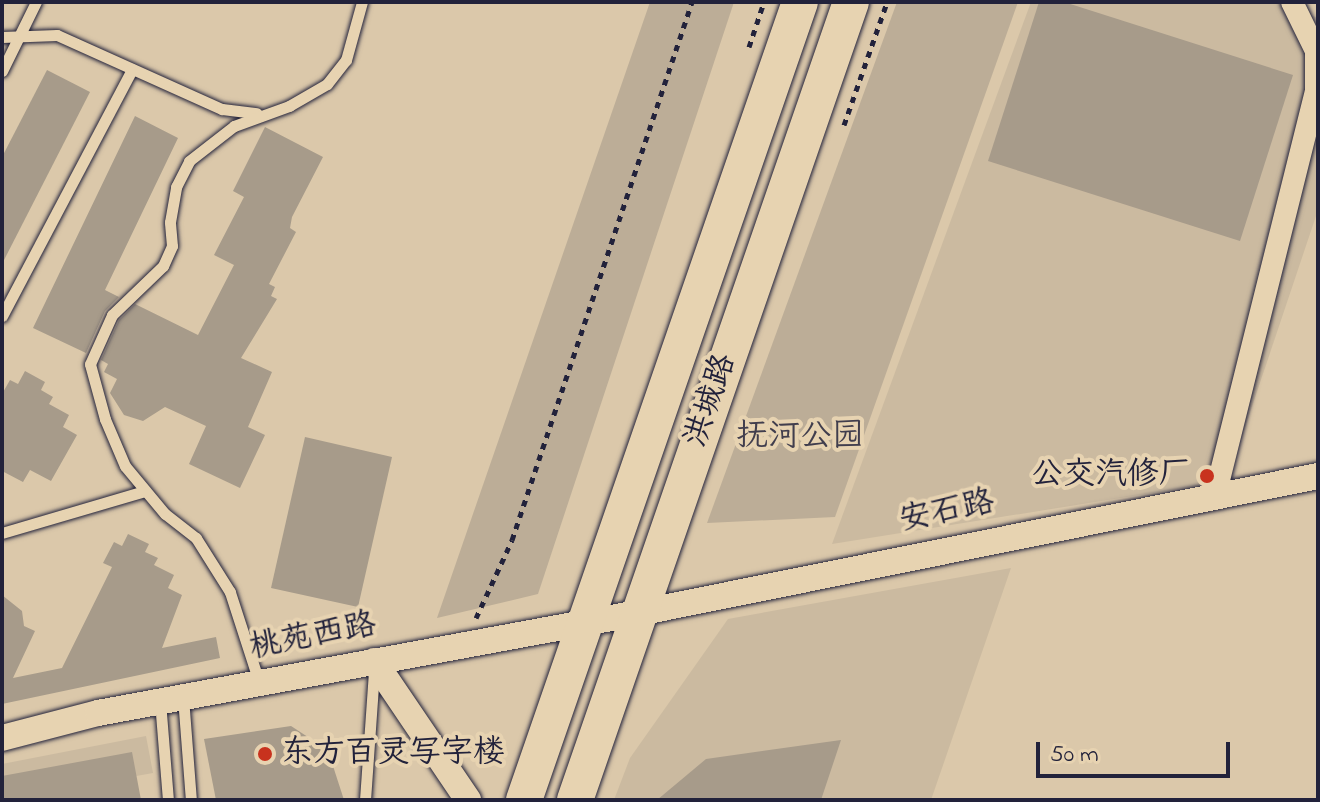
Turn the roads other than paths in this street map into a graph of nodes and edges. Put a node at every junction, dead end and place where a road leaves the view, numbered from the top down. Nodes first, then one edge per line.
1 (36, 2) edge
2 (362, 2) edge
3 (800, 2) edge
4 (851, 2) edge
5 (1293, 2) edge
6 (20, 36) junction
7 (2, 37) edge
8 (132, 69) junction
9 (2, 71) edge
10 (289, 106) junction
11 (2, 316) edge
12 (1318, 476) edge
13 (145, 491) junction
14 (1215, 496) junction
15 (2, 533) edge
16 (638, 613) junction
17 (584, 621) junction
18 (374, 661) junction
19 (259, 683) junction
20 (172, 699) junction
21 (2, 738) edge
22 (168, 800) edge
23 (191, 800) edge
24 (365, 800) edge
25 (468, 800) edge
26 (524, 800) edge
27 (575, 800) edge

1 - 6 lane
2 - 10 lane
3 - 17 highway, 洪城路
4 - 16 highway, 洪城路
5 - 14 street
6 - 7 lane
6 - 8 lane
6 - 9 lane
8 - 10 lane
8 - 11 lane
10 - 13 lane
12 - 14 street, 安石路
13 - 15 lane
13 - 19 lane
14 - 16 street, 安石路
16 - 17 street, 桃苑西路
16 - 27 highway, 洪城路
17 - 18 street, 桃苑西路
17 - 26 highway, 洪城路
18 - 19 street, 桃苑西路
18 - 24 lane
18 - 25 street
19 - 20 street, 桃苑西路
20 - 21 street, 桃苑西路
20 - 22 lane
20 - 23 lane

